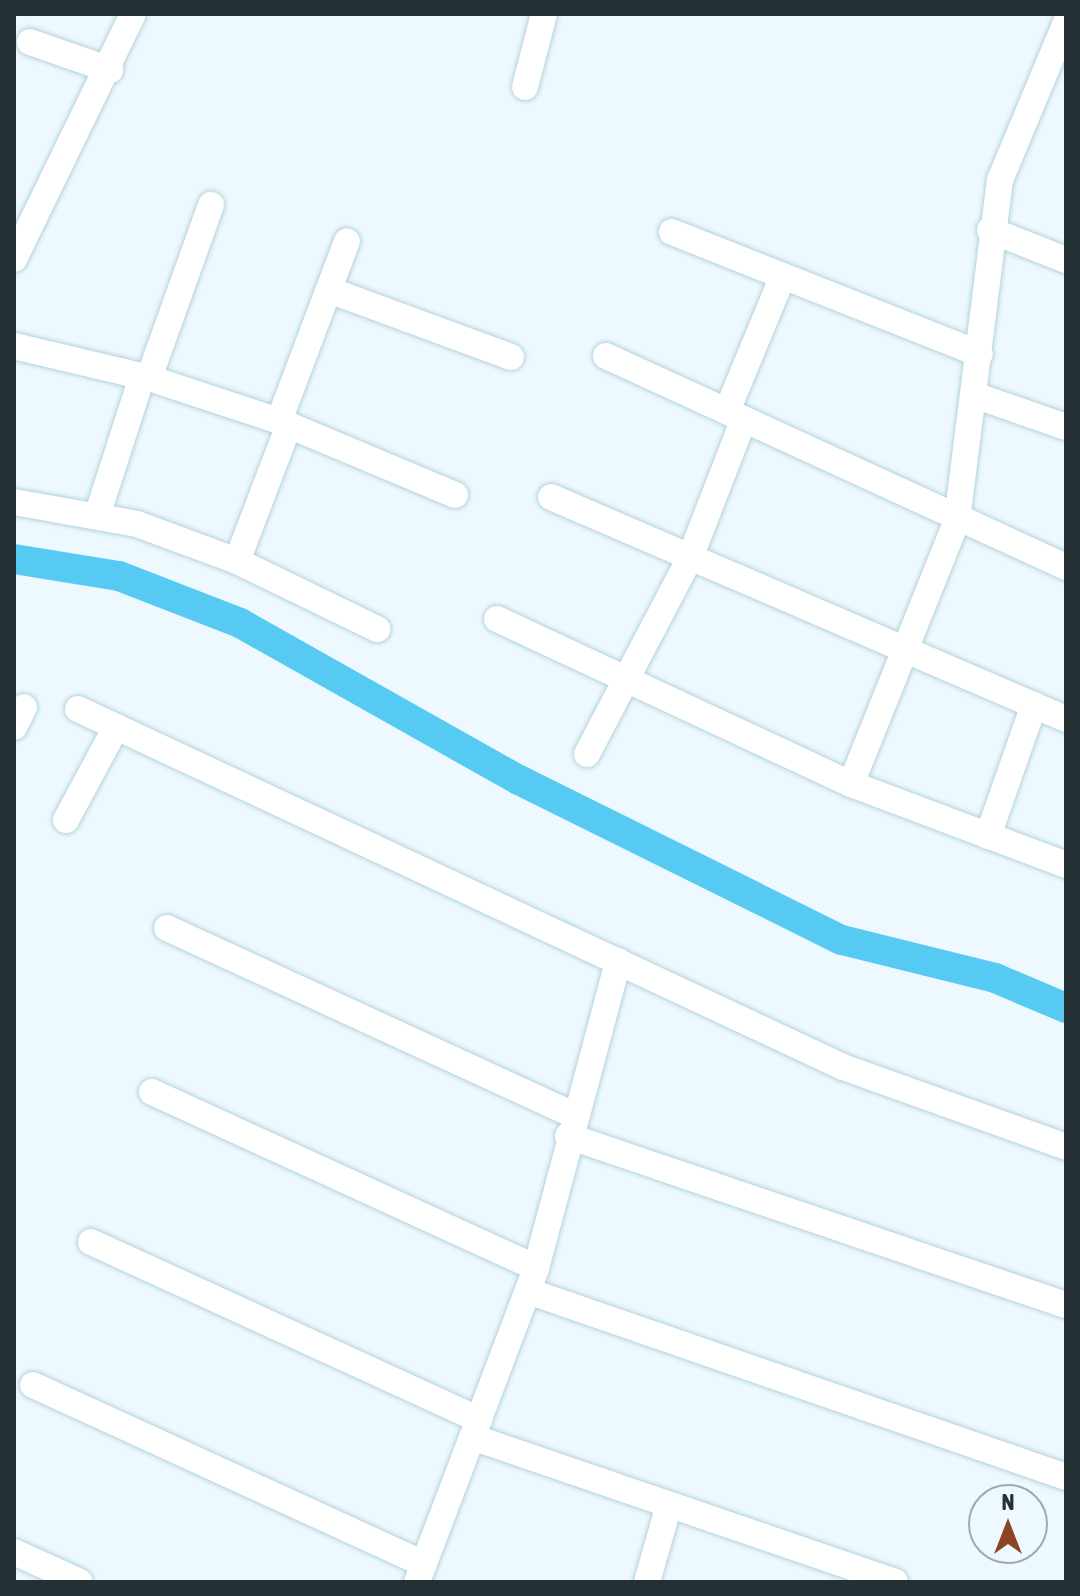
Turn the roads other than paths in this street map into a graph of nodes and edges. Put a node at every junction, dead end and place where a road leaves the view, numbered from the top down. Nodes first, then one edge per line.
1 (133, 14) edge
2 (544, 14) edge
3 (1045, 14) edge
4 (1066, 22) edge
5 (30, 42) dead end
6 (110, 70) junction
7 (525, 87) dead end
8 (211, 205) dead end
9 (990, 230) junction
10 (672, 232) dead end
11 (347, 241) dead end
12 (14, 259) edge
13 (1066, 260) edge
14 (783, 276) junction
15 (329, 290) junction
16 (14, 346) edge
17 (980, 354) junction
18 (606, 356) dead end
19 (511, 357) dead end
20 (145, 378) junction
21 (974, 395) junction
22 (735, 415) junction
23 (284, 423) junction
24 (1066, 427) edge
25 (455, 495) dead end
26 (551, 497) dead end
27 (14, 502) edge
28 (98, 513) junction
29 (957, 520) junction
30 (690, 558) junction
31 (237, 561) junction
32 (1066, 567) edge
33 (497, 619) dead end
34 (377, 629) dead end
35 (904, 652) junction
36 (628, 680) junction
37 (1034, 705) junction
38 (78, 709) dead end
39 (1066, 719) edge
40 (116, 727) junction
41 (587, 754) dead end
42 (851, 784) junction
43 (66, 820) dead end
44 (988, 836) junction
45 (1066, 865) edge
46 (167, 928) dead end
47 (618, 961) junction
48 (152, 1092) dead end
49 (571, 1126) junction
50 (1066, 1147) edge
51 (91, 1242) dead end
52 (532, 1279) junction
53 (1066, 1305) edge
54 (33, 1385) dead end
55 (476, 1428) junction
56 (1066, 1477) edge
57 (669, 1505) junction
58 (14, 1552) edge
59 (420, 1573) edge
60 (80, 1582) edge
61 (647, 1582) edge
62 (895, 1582) edge

1 - 6 street
2 - 7 street
3 - 4 street
4 - 9 street
5 - 6 street
6 - 12 street
8 - 20 street
9 - 13 street
9 - 17 street
10 - 14 street
11 - 15 street
14 - 17 street
14 - 22 street
15 - 19 street
15 - 23 street
16 - 20 street
17 - 21 street
18 - 22 street
20 - 23 street
20 - 28 street
21 - 24 street
21 - 29 street
22 - 29 street
22 - 30 street
23 - 25 street
23 - 31 street
26 - 30 street
27 - 28 street
28 - 31 street
29 - 32 street
29 - 35 street
30 - 35 street
30 - 36 street
31 - 34 street
33 - 36 street
35 - 37 street
35 - 42 street
36 - 41 street
36 - 42 street
37 - 39 street
37 - 44 street
38 - 40 street
40 - 43 street
40 - 47 street
42 - 44 street
44 - 45 street
46 - 49 street
47 - 49 street
47 - 50 street
48 - 52 street
49 - 52 street
49 - 53 street
51 - 55 street
52 - 55 street
52 - 56 street
54 - 59 street
55 - 57 street
55 - 59 street
57 - 61 street
57 - 62 street
58 - 60 street

